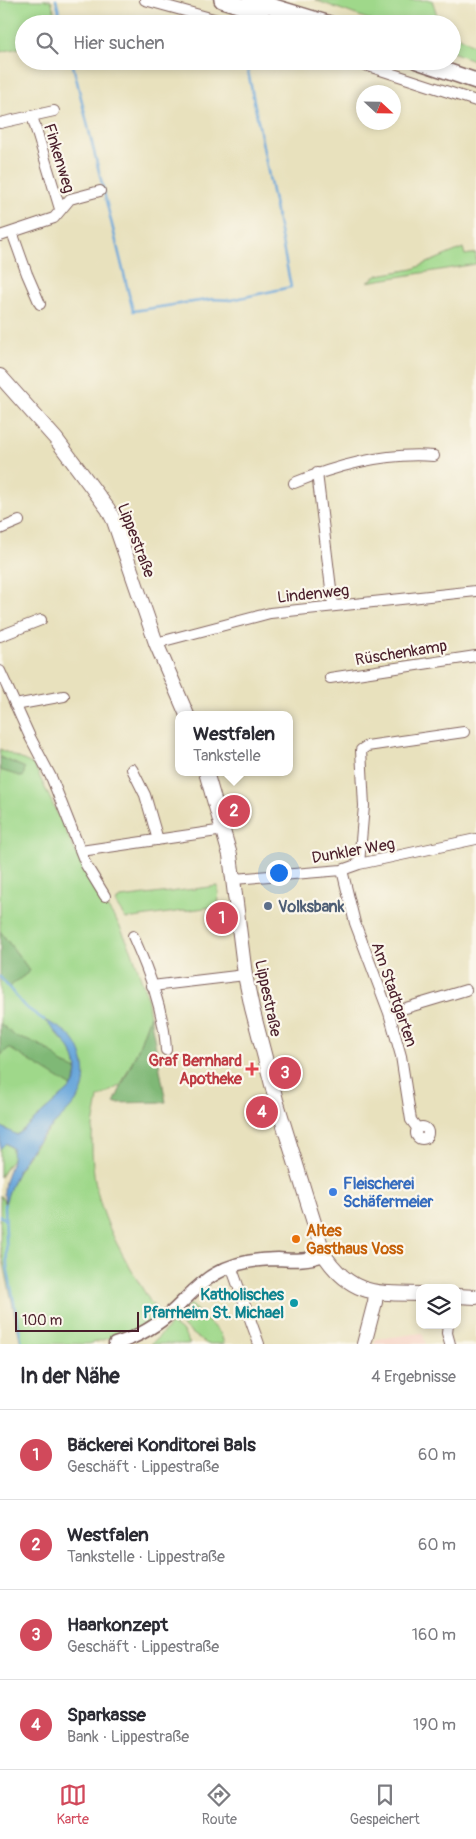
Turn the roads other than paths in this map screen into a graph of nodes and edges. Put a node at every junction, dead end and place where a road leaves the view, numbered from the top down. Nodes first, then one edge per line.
1 (145, 0) edge
2 (222, 0) edge
3 (252, 0) edge
4 (199, 15) edge
5 (271, 15) edge
6 (301, 15) edge
7 (461, 67) edge
8 (381, 70) edge
9 (444, 70) edge
10 (476, 72) edge
11 (476, 81) edge
12 (476, 101) edge
13 (54, 111) dead end
14 (32, 116) junction
15 (0, 123) edge
16 (100, 190) dead end
17 (60, 209) junction
18 (12, 232) junction
19 (0, 236) edge
20 (40, 304) dead end
21 (0, 377) edge
22 (434, 456) dead end
23 (318, 473) junction
24 (294, 483) dead end
25 (19, 521) dead end
26 (0, 530) edge
27 (476, 591) edge
28 (333, 605) junction
29 (41, 620) dead end
30 (0, 636) edge
31 (156, 642) junction
32 (476, 656) edge
33 (0, 671) edge
34 (330, 678) dead end
35 (64, 696) dead end
36 (15, 705) junction
37 (184, 711) edge
38 (464, 732) dead end
39 (132, 769) dead end
40 (207, 776) edge
41 (224, 830) junction
42 (476, 839) edge
43 (158, 840) junction
44 (81, 851) junction
45 (359, 864) junction
46 (342, 870) junction
47 (234, 880) junction
48 (105, 896) dead end
49 (132, 936) dead end
50 (244, 975) junction
51 (152, 986) junction
52 (466, 990) dead end
53 (389, 1013) junction
54 (166, 1050) dead end
55 (417, 1128) dead end
56 (324, 1255) junction
57 (231, 1266) junction
58 (376, 1293) junction
59 (416, 1294) edge
60 (461, 1296) edge
61 (476, 1297) edge
62 (448, 1329) edge
63 (115, 1344) edge
64 (259, 1344) edge
65 (364, 1344) edge
66 (450, 1344) edge

1 - 4 street
2 - 5 main road
3 - 6 main road
7 - 10 main road
8 - 12 street
9 - 11 main road
13 - 14 street
14 - 15 street
14 - 17 street, Finkenweg
16 - 17 street, Finkenweg
17 - 18 street, Finkenweg
18 - 19 street, Finkenweg
18 - 20 street
21 - 31 main road, Lippestraße
22 - 23 street
23 - 24 street
23 - 28 street
25 - 26 street
27 - 28 street, Lindenweg
28 - 31 street, Lindenweg
29 - 30 street
31 - 37 main road, Lippestraße
32 - 34 street, Rüschenkamp
33 - 36 street
35 - 36 street
36 - 44 street
38 - 45 street
39 - 43 street
40 - 41 main road, Lippestraße
41 - 43 street
41 - 47 main road, Lippestraße
42 - 45 street, Dunkler Weg
43 - 44 street
44 - 48 street
45 - 46 street, Dunkler Weg
46 - 47 street, Dunkler Weg
46 - 53 street, Am Stadtgarten
47 - 50 main road, Lippestraße
49 - 51 street
50 - 51 street
50 - 56 main road, Lippestraße
51 - 54 street
52 - 53 street
53 - 55 street, Am Stadtgarten
56 - 57 street
56 - 58 main road
57 - 63 street
57 - 64 street
58 - 59 main road
58 - 65 main road
60 - 61 main road
62 - 66 street

